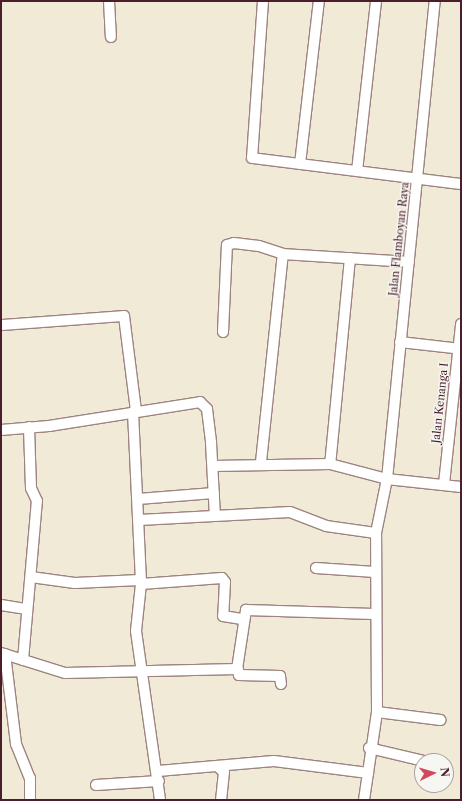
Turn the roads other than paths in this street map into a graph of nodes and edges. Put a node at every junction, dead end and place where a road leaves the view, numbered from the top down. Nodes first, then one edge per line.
1 (109, 1) edge
2 (263, 1) edge
3 (319, 1) edge
4 (376, 1) edge
5 (435, 1) edge
6 (111, 37) dead end
7 (300, 164) junction
8 (357, 170) junction
9 (417, 178) junction
10 (461, 184) edge
11 (283, 254) junction
12 (350, 258) junction
13 (409, 262) junction
14 (461, 324) edge
15 (1, 325) edge
16 (223, 332) dead end
17 (400, 342) junction
18 (460, 349) edge
19 (135, 412) junction
20 (29, 427) junction
21 (1, 430) edge
22 (261, 462) junction
23 (330, 464) junction
24 (214, 466) junction
25 (387, 480) junction
26 (444, 484) junction
27 (461, 487) edge
28 (214, 493) junction
29 (138, 499) junction
30 (215, 516) junction
31 (139, 520) junction
32 (376, 533) junction
33 (316, 568) dead end
34 (375, 572) junction
35 (31, 577) junction
36 (141, 582) junction
37 (1, 605) edge
38 (27, 609) junction
39 (374, 614) junction
40 (242, 619) junction
41 (3, 654) edge
42 (23, 660) junction
43 (238, 669) junction
44 (142, 671) junction
45 (282, 684) dead end
46 (4, 686) edge
47 (377, 712) junction
48 (440, 720) dead end
49 (369, 748) junction
50 (414, 759) edge
51 (217, 766) junction
52 (368, 773) junction
53 (158, 776) junction
54 (96, 785) dead end
55 (30, 800) edge
56 (160, 800) edge
57 (222, 800) edge
58 (364, 800) edge

1 - 6 street
2 - 7 street
3 - 7 street
4 - 8 street
5 - 9 street, Jalan Flamboyan Raya
7 - 8 street
8 - 9 street
9 - 10 street
9 - 13 street, Jalan Flamboyan Raya
11 - 12 street
11 - 16 street
11 - 22 street
12 - 13 street
12 - 23 street
13 - 17 street, Jalan Flamboyan Raya
14 - 18 street, Jalan Kenanga I
15 - 19 street
17 - 18 street
17 - 25 street, Jalan Flamboyan Raya
18 - 26 street, Jalan Kenanga I
19 - 20 street
19 - 24 street
19 - 29 street
20 - 21 street
20 - 35 street
22 - 23 street
22 - 24 street
23 - 25 street
24 - 28 street
25 - 26 street
25 - 32 street, Jalan Flamboyan Raya
26 - 27 street
28 - 29 street
28 - 30 street
29 - 31 street
30 - 31 street
30 - 32 street
31 - 36 street
32 - 34 street, Jalan Flamboyan Raya
33 - 34 street
34 - 39 street, Jalan Flamboyan Raya
35 - 36 street
35 - 38 street
36 - 40 street
36 - 44 street
37 - 38 street
38 - 42 street
39 - 40 street
39 - 47 street, Jalan Flamboyan Raya
40 - 43 street
41 - 42 street
41 - 46 street
42 - 44 street
43 - 44 street
43 - 45 street
44 - 53 street
46 - 55 street
47 - 48 street
47 - 49 street, Jalan Flamboyan Raya
49 - 50 street
49 - 52 street, Jalan Flamboyan Raya
51 - 52 street
51 - 53 street
51 - 57 street
52 - 58 street, Jalan Flamboyan Raya
53 - 54 street
53 - 56 street

